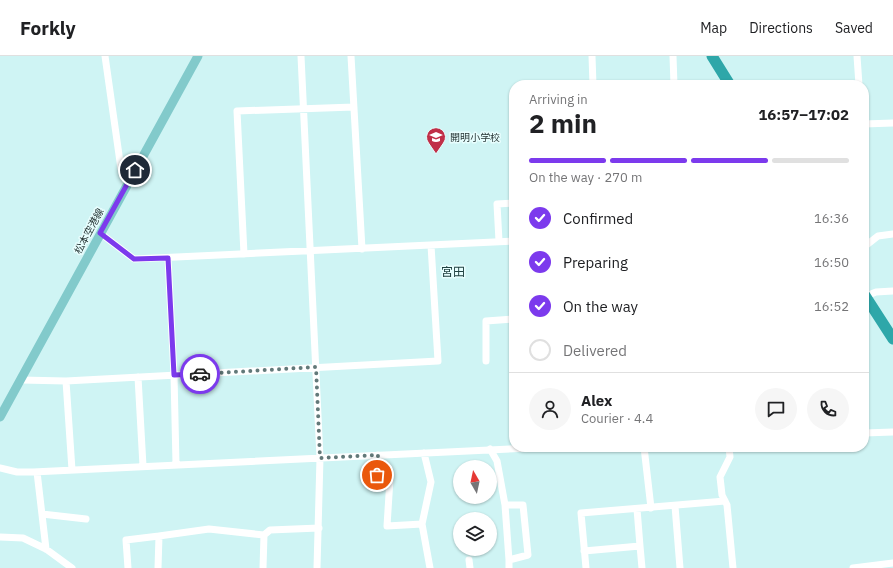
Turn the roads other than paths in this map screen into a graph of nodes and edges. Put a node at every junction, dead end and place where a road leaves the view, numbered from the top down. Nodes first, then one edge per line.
1 (105, 56) edge
2 (198, 56) edge
3 (301, 56) edge
4 (352, 56) edge
5 (592, 56) edge
6 (673, 56) edge
7 (712, 56) edge
8 (857, 56) edge
9 (593, 80) edge
10 (674, 80) edge
11 (727, 80) edge
12 (858, 80) edge
13 (354, 107) junction
14 (303, 108) junction
15 (893, 123) edge
16 (869, 124) edge
17 (128, 182) junction
18 (509, 203) edge
19 (100, 233) junction
20 (893, 234) edge
21 (499, 241) junction
22 (509, 241) edge
23 (869, 243) edge
24 (431, 245) junction
25 (362, 249) junction
26 (312, 252) junction
27 (244, 254) junction
28 (168, 258) junction
29 (893, 291) edge
30 (869, 294) edge
31 (869, 301) edge
32 (509, 319) edge
33 (893, 339) edge
34 (486, 361) dead end
35 (316, 367) junction
36 (174, 375) junction
37 (138, 377) junction
38 (21, 380) junction
39 (66, 381) junction
40 (0, 417) edge
41 (893, 432) edge
42 (869, 433) edge
43 (509, 448) edge
44 (490, 449) junction
45 (645, 452) edge
46 (730, 452) edge
47 (424, 453) junction
48 (378, 455) junction
49 (320, 458) junction
50 (176, 464) junction
51 (143, 466) junction
52 (0, 468) edge
53 (72, 470) junction
54 (37, 472) junction
55 (725, 501) junction
56 (505, 506) junction
57 (674, 506) junction
58 (651, 508) junction
59 (637, 509) junction
60 (42, 514) junction
61 (86, 519) dead end
62 (422, 524) junction
63 (319, 528) junction
64 (264, 535) junction
65 (159, 536) junction
66 (0, 537) edge
67 (640, 546) junction
68 (46, 549) junction
69 (584, 551) junction
70 (469, 560) dead end
71 (509, 560) junction
72 (893, 563) edge
73 (72, 568) edge
74 (128, 568) edge
75 (158, 568) edge
76 (264, 568) edge
77 (317, 568) edge
78 (430, 568) edge
79 (470, 568) edge
80 (509, 568) edge
81 (586, 568) edge
82 (642, 568) edge
83 (680, 568) edge
84 (733, 568) edge
85 (853, 568) edge

1 - 17 street
2 - 17 main road, 松本空港線
3 - 14 street
4 - 13 street
5 - 9 street
6 - 10 street
7 - 11 highway
8 - 12 street
13 - 14 street
13 - 25 street
14 - 26 street
14 - 27 street
15 - 16 street
17 - 19 main road, 松本空港線
18 - 21 street
19 - 28 street
19 - 38 main road, 松本空港線
20 - 23 street
21 - 22 street
21 - 24 street
24 - 25 street
24 - 35 street
25 - 26 street
26 - 27 street
26 - 35 street
27 - 28 street
28 - 36 street
29 - 30 street
31 - 33 highway
32 - 34 street
35 - 36 street
35 - 49 street
36 - 37 street
36 - 50 street
37 - 39 street
37 - 51 street
38 - 39 street
38 - 40 main road, 松本空港線
39 - 53 street
41 - 42 street
43 - 44 street
44 - 47 street
44 - 56 street
45 - 58 street
46 - 55 street
47 - 48 street
47 - 62 street
48 - 49 street
48 - 62 street
49 - 50 street
49 - 63 street
50 - 51 street
51 - 53 street
52 - 54 street
53 - 54 street
54 - 60 street
55 - 57 street
55 - 84 street
56 - 71 street
56 - 71 street
57 - 58 street
57 - 83 street
58 - 59 street
59 - 67 street
59 - 69 street
60 - 61 street
60 - 68 street
62 - 78 street
63 - 64 street
63 - 77 street
64 - 65 street
64 - 76 street
65 - 74 street
65 - 75 street
66 - 68 street
67 - 69 street
67 - 82 street
68 - 73 street
69 - 81 street
70 - 79 street
71 - 80 street
72 - 85 street

